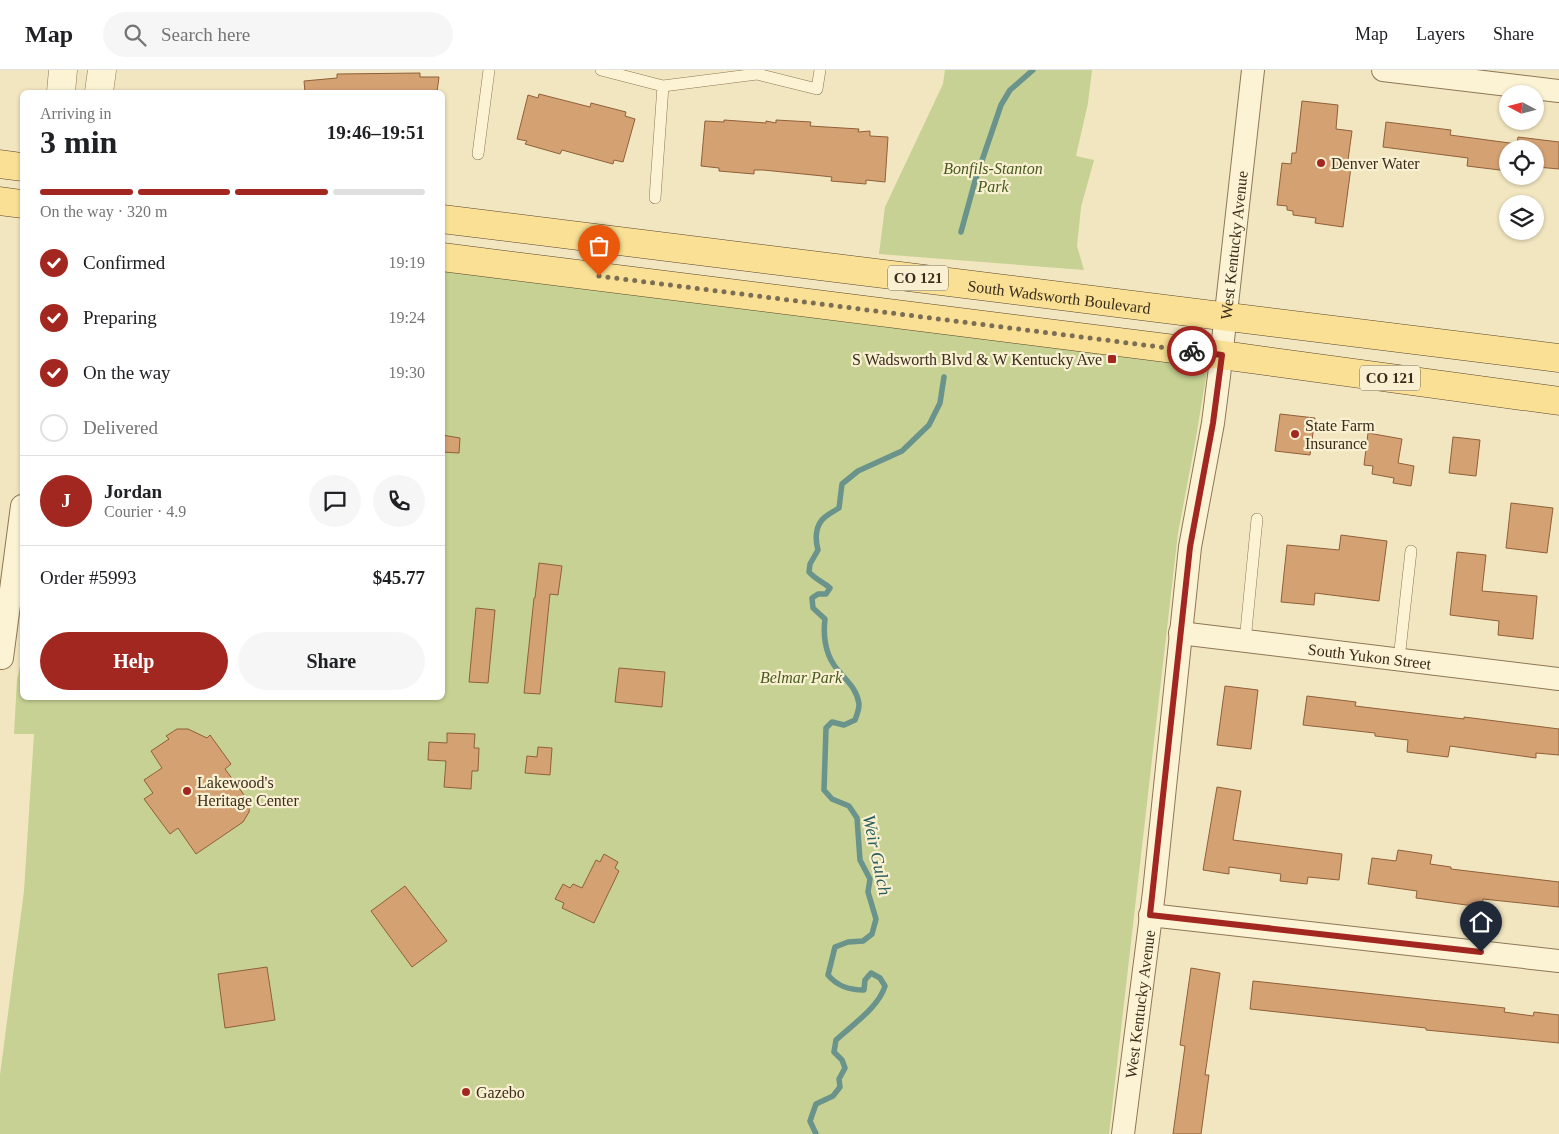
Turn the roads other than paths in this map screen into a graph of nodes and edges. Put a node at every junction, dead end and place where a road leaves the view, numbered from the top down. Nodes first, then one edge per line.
1 (63, 70) edge
2 (102, 70) edge
3 (489, 70) edge
4 (601, 70) edge
5 (820, 70) edge
6 (1253, 70) edge
7 (1383, 70) edge
8 (757, 72) edge
9 (663, 86) junction
10 (60, 90) edge
11 (99, 90) edge
12 (1559, 91) edge
13 (478, 154) dead end
14 (0, 164) edge
15 (20, 167) edge
16 (655, 198) dead end
17 (0, 201) edge
18 (20, 204) edge
19 (445, 219) edge
20 (445, 257) edge
21 (1226, 318) junction
22 (1222, 355) junction
23 (1559, 358) edge
24 (1559, 401) edge
25 (1257, 519) dead end
26 (20, 528) edge
27 (1411, 551) dead end
28 (1180, 633) junction
29 (1245, 641) junction
30 (8, 659) edge
31 (1398, 659) junction
32 (1559, 679) edge
33 (1150, 915) junction
34 (1559, 961) edge
35 (1123, 1134) edge

1 - 10 street
2 - 11 street
3 - 13 lane
4 - 9 lane
5 - 8 lane
6 - 21 street, West Kentucky Avenue
7 - 12 street
8 - 9 lane
9 - 16 lane
14 - 15 main road
17 - 18 main road
19 - 21 main road, South Wadsworth Boulevard / CO 121
20 - 22 main road, CO 121
21 - 22 street, West Kentucky Avenue
21 - 23 main road, South Wadsworth Boulevard / CO 121
22 - 24 main road, CO 121
22 - 28 street, West Kentucky Avenue
25 - 29 lane
26 - 30 street
27 - 31 lane
28 - 29 street, South Yukon Street
28 - 33 street, West Kentucky Avenue
29 - 31 street, South Yukon Street
31 - 32 street, South Yukon Street
33 - 34 street
33 - 35 street, West Kentucky Avenue

